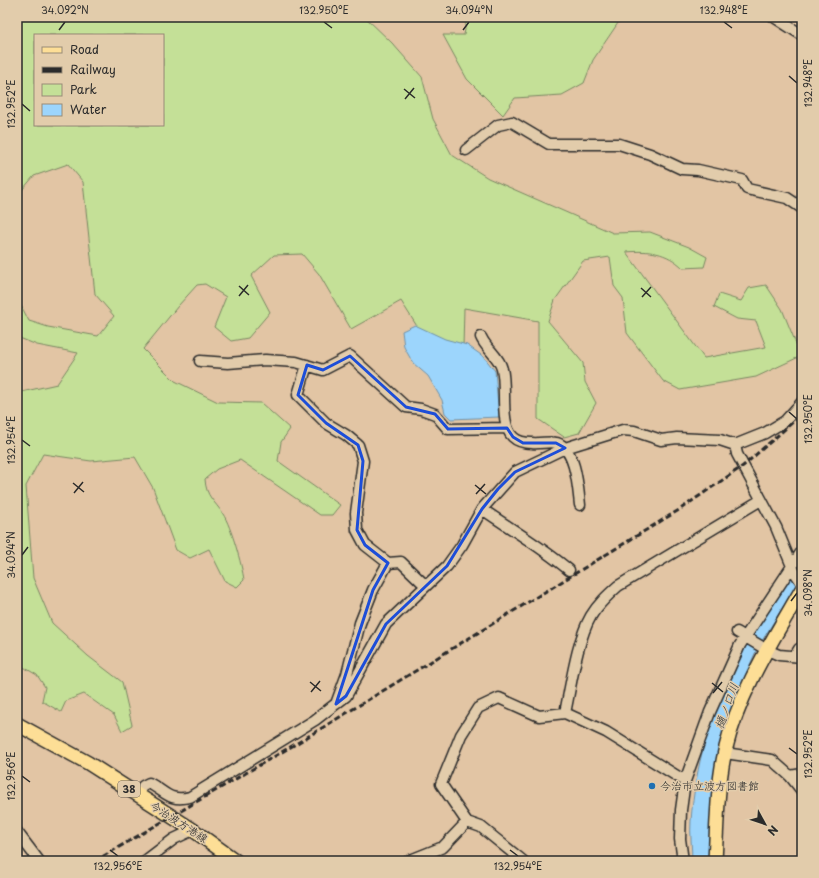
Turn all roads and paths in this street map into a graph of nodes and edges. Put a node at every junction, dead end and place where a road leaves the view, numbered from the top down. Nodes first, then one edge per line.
1 (774, 17) edge
2 (802, 35) edge
3 (466, 150) dead end
4 (802, 208) edge
5 (480, 337) dead end
6 (200, 361) dead end
7 (307, 365) junction
8 (802, 402) edge
9 (507, 428) junction
10 (735, 445) junction
11 (565, 448) junction
12 (761, 500) junction
13 (580, 505) dead end
14 (482, 509) junction
15 (802, 551) edge
16 (388, 563) junction
17 (793, 569) junction
18 (569, 570) dead end
19 (802, 584) edge
20 (426, 586) junction
21 (743, 636) junction
22 (763, 648) junction
23 (802, 648) edge
24 (799, 656) edge
25 (336, 704) junction
26 (565, 713) junction
27 (17, 724) edge
28 (725, 752) junction
29 (802, 774) edge
30 (790, 776) junction
31 (685, 780) junction
32 (802, 791) edge
33 (136, 794) junction
34 (467, 822) junction
35 (193, 830) junction
36 (17, 832) edge
37 (39, 861) edge
38 (145, 861) edge
39 (236, 861) edge
40 (408, 861) edge
41 (522, 861) edge
42 (683, 861) edge
43 (715, 861) edge

1 - 2 street
3 - 4 street
5 - 9 street
6 - 7 street
7 - 9 street
7 - 16 street
8 - 10 street
9 - 11 street
10 - 11 street
10 - 12 street
11 - 13 street
11 - 14 street
12 - 17 street
12 - 26 street
14 - 18 street
14 - 20 street
15 - 17 street
16 - 20 street
16 - 25 street
17 - 19 street
17 - 21 street
19 - 22 main road
20 - 25 street
21 - 22 street
21 - 31 street
22 - 24 street
22 - 28 main road
23 - 24 street
25 - 33 street
26 - 31 street
26 - 34 street
27 - 33 main road, 今治波方港線 / 38
28 - 30 street
28 - 43 main road
29 - 30 street
30 - 32 street
31 - 42 street
33 - 35 main road, 今治波方港線 / 38
34 - 40 street
34 - 41 street
35 - 38 street
35 - 39 main road, 今治波方港線 / 38
36 - 37 street

